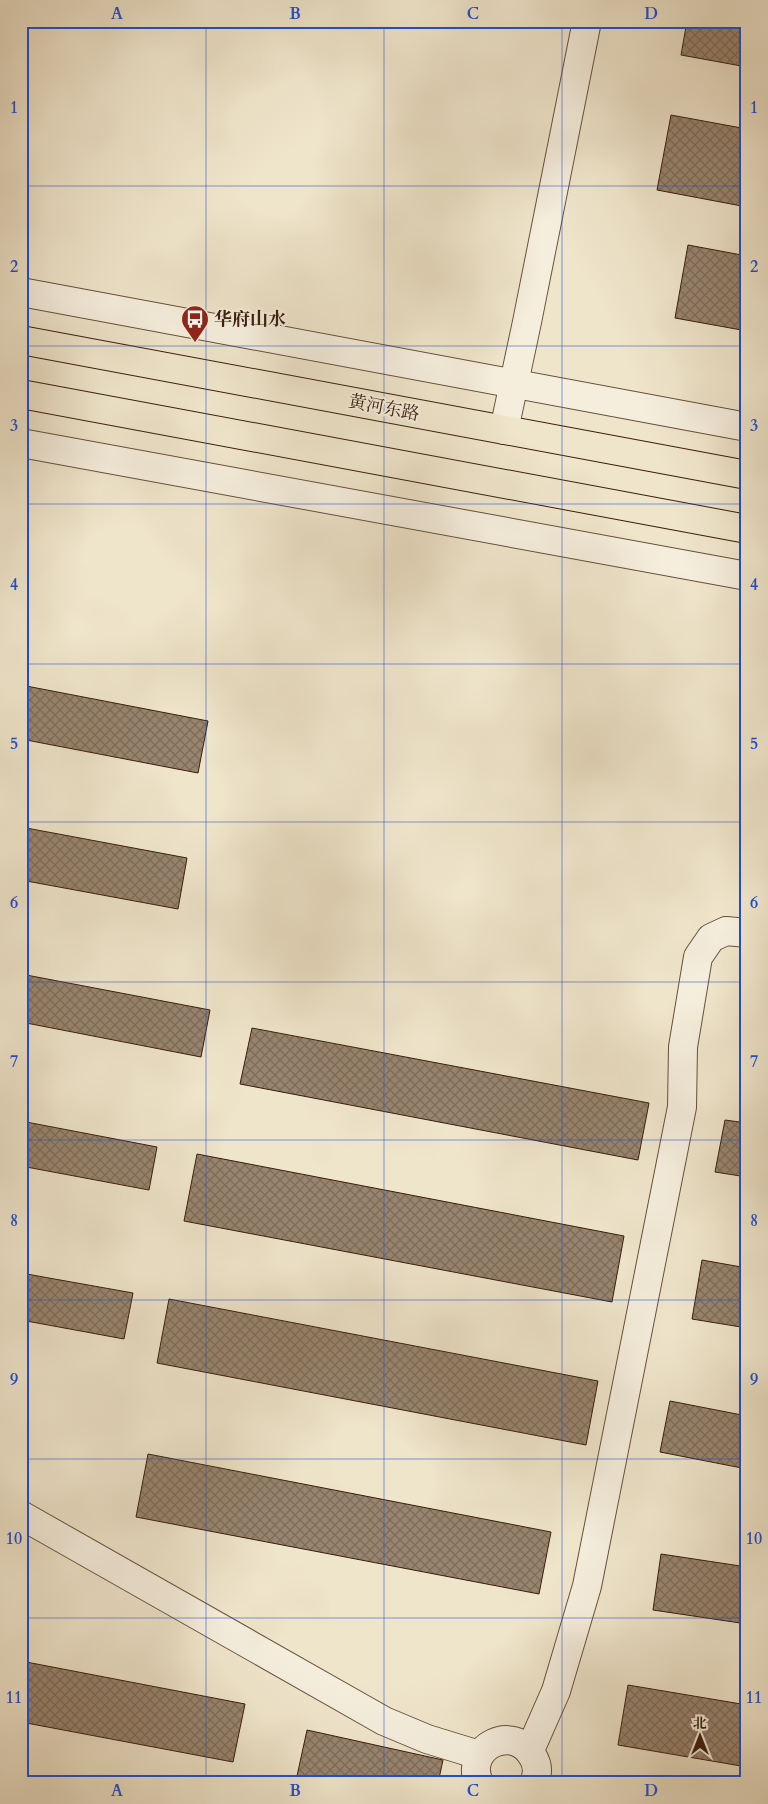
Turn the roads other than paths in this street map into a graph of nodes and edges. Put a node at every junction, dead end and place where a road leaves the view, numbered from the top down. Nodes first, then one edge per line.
1 (586, 21) edge
2 (21, 292) edge
3 (21, 340) edge
4 (514, 384) junction
5 (21, 394) edge
6 (747, 427) edge
7 (504, 430) junction
8 (21, 443) edge
9 (747, 475) edge
10 (747, 528) edge
11 (747, 576) edge
12 (747, 933) edge
13 (21, 1514) edge
14 (530, 1750) junction
15 (480, 1755) junction
16 (479, 1783) edge
17 (534, 1783) edge

1 - 4 lane
2 - 4 lane
3 - 7 main road, 黄河东路
4 - 6 lane
4 - 7 lane
5 - 10 main road
7 - 9 main road, 黄河东路
8 - 11 lane
12 - 14 lane
13 - 15 lane
14 - 15 lane
14 - 17 lane
15 - 16 lane

